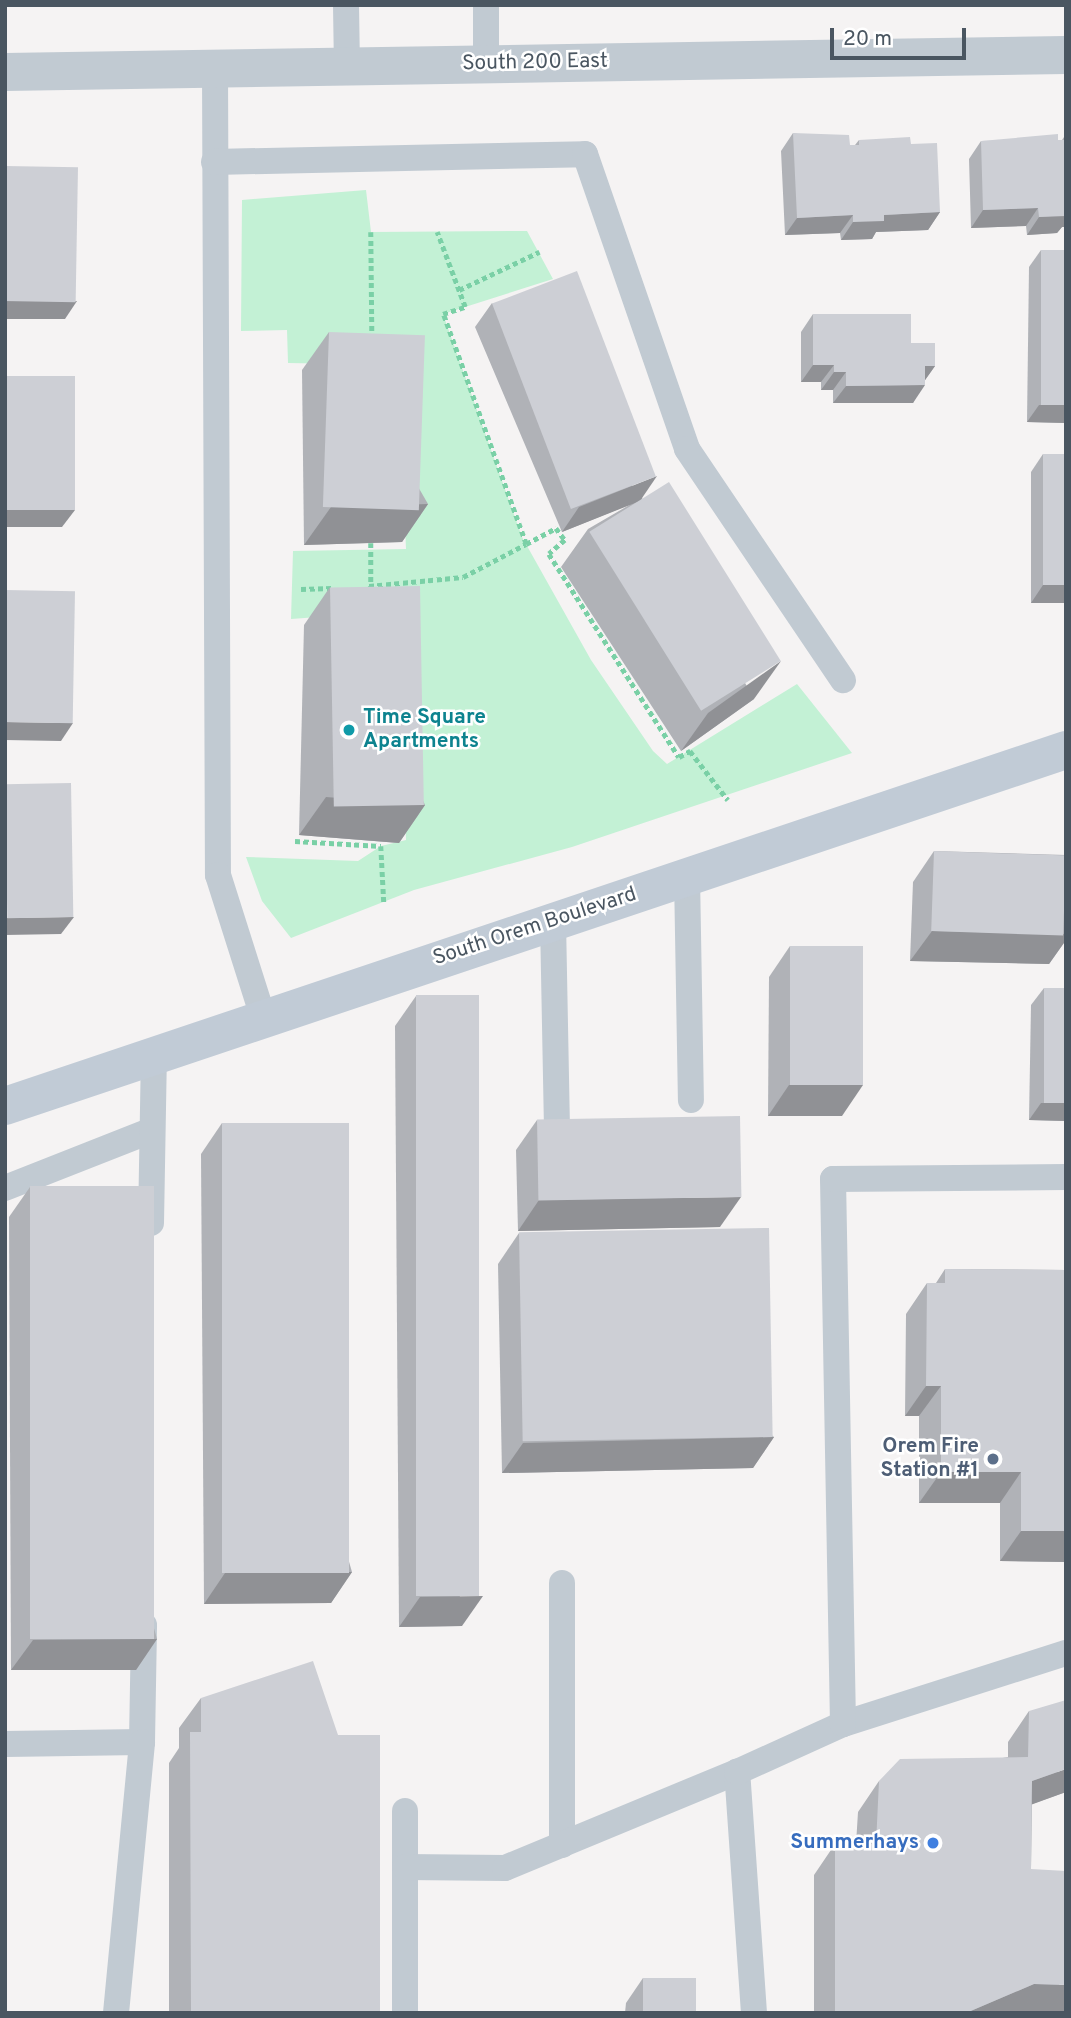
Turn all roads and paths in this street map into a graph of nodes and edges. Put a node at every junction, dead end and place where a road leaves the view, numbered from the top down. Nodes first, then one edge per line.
1 (346, 5) edge
2 (486, 5) edge
3 (1066, 55) edge
4 (486, 64) junction
5 (347, 65) junction
6 (215, 68) junction
7 (5, 72) edge
8 (214, 162) junction
9 (371, 232) dead end
10 (437, 232) dead end
11 (539, 252) dead end
12 (459, 290) junction
13 (360, 339) edge
14 (371, 543) edge
15 (526, 544) junction
16 (371, 586) junction
17 (360, 587) edge
18 (336, 588) edge
19 (301, 589) dead end
20 (371, 599) edge
21 (843, 680) dead end
22 (1066, 750) edge
23 (728, 800) dead end
24 (295, 841) dead end
25 (687, 876) junction
26 (384, 904) dead end
27 (552, 921) junction
28 (263, 1017) junction
29 (154, 1055) junction
30 (691, 1101) dead end
31 (5, 1107) edge
32 (557, 1125) edge
33 (152, 1130) junction
34 (1066, 1177) edge
35 (5, 1188) edge
36 (150, 1255) edge
37 (562, 1583) dead end
38 (144, 1603) edge
39 (1066, 1653) edge
40 (843, 1724) junction
41 (142, 1742) junction
42 (5, 1744) edge
43 (737, 1772) junction
44 (405, 1811) dead end
45 (562, 1845) junction
46 (405, 1867) junction
47 (116, 2013) edge
48 (405, 2013) edge
49 (754, 2013) edge

1 - 5 lane
2 - 4 lane
3 - 4 street, South 200 East
4 - 5 street, South 200 East
5 - 6 street, South 200 East
6 - 7 street, South 200 East
6 - 8 lane
8 - 21 lane
8 - 28 lane
9 - 13 path
10 - 12 path
11 - 12 path
12 - 15 path
14 - 16 path
15 - 16 path
15 - 23 path
16 - 17 path
16 - 20 path
18 - 19 path
22 - 25 street, South Orem Boulevard
24 - 26 path
25 - 27 street, South Orem Boulevard
25 - 30 lane
27 - 28 street, South Orem Boulevard
27 - 32 lane
28 - 29 street, South Orem Boulevard
29 - 31 street, South Orem Boulevard
29 - 33 lane
33 - 35 lane
33 - 36 lane
34 - 40 lane
37 - 45 lane
38 - 41 lane
39 - 40 lane
40 - 43 lane
41 - 42 lane
41 - 47 lane
43 - 45 lane
43 - 49 lane
44 - 46 lane
45 - 46 lane
46 - 48 lane

